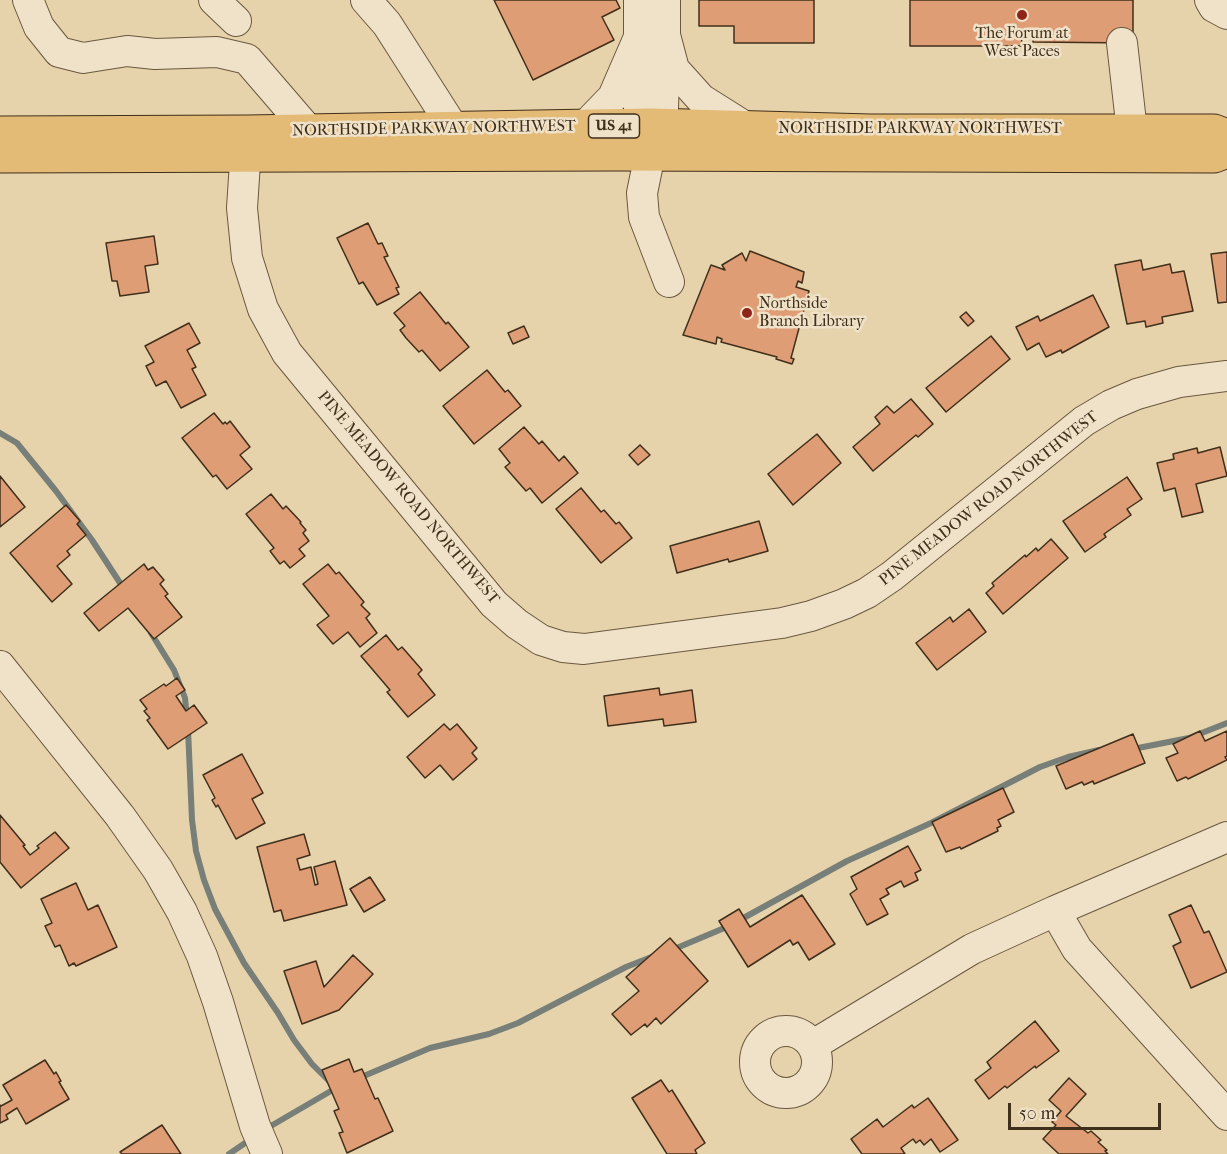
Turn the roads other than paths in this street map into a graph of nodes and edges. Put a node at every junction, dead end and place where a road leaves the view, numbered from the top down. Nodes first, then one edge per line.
1 (28, 0) edge
2 (214, 0) edge
3 (366, 0) edge
4 (639, 0) edge
5 (665, 0) edge
6 (236, 21) dead end
7 (652, 36) junction
8 (1122, 43) dead end
9 (584, 126) junction
10 (747, 128) junction
11 (454, 129) junction
12 (309, 131) junction
13 (1132, 131) junction
14 (0, 133) edge
15 (1227, 136) edge
16 (650, 139) junction
17 (246, 144) junction
18 (1227, 151) edge
19 (0, 156) edge
20 (669, 282) dead end
21 (1227, 376) edge
22 (0, 666) edge
23 (1227, 837) edge
24 (1055, 910) junction
25 (813, 1045) dead end
26 (1227, 1115) edge
27 (267, 1154) edge

1 - 12 street
2 - 6 street
3 - 11 street
4 - 7 street
5 - 7 street
7 - 9 street
7 - 10 street
7 - 16 street
8 - 13 street
9 - 11 main road, NORTHSIDE PARKWAY NORTHWEST / US 41
9 - 16 main road, NORTHSIDE PARKWAY NORTHWEST / US 41
10 - 13 main road, NORTHSIDE PARKWAY NORTHWEST / US 41
10 - 16 main road, NORTHSIDE PARKWAY NORTHWEST / US 41
11 - 12 main road, NORTHSIDE PARKWAY NORTHWEST / US 41
12 - 17 main road, NORTHSIDE PARKWAY NORTHWEST / US 41
13 - 15 main road, NORTHSIDE PARKWAY NORTHWEST / US 41
14 - 17 main road, NORTHSIDE PARKWAY NORTHWEST / US 41
16 - 17 main road, NORTHSIDE PARKWAY NORTHWEST / US 41
16 - 18 main road, NORTHSIDE PARKWAY NORTHWEST / US 41
16 - 20 street
17 - 19 main road, NORTHSIDE PARKWAY NORTHWEST / US 41
17 - 21 street, PINE MEADOW ROAD NORTHWEST
22 - 27 street
23 - 24 street
24 - 25 street
24 - 26 street

